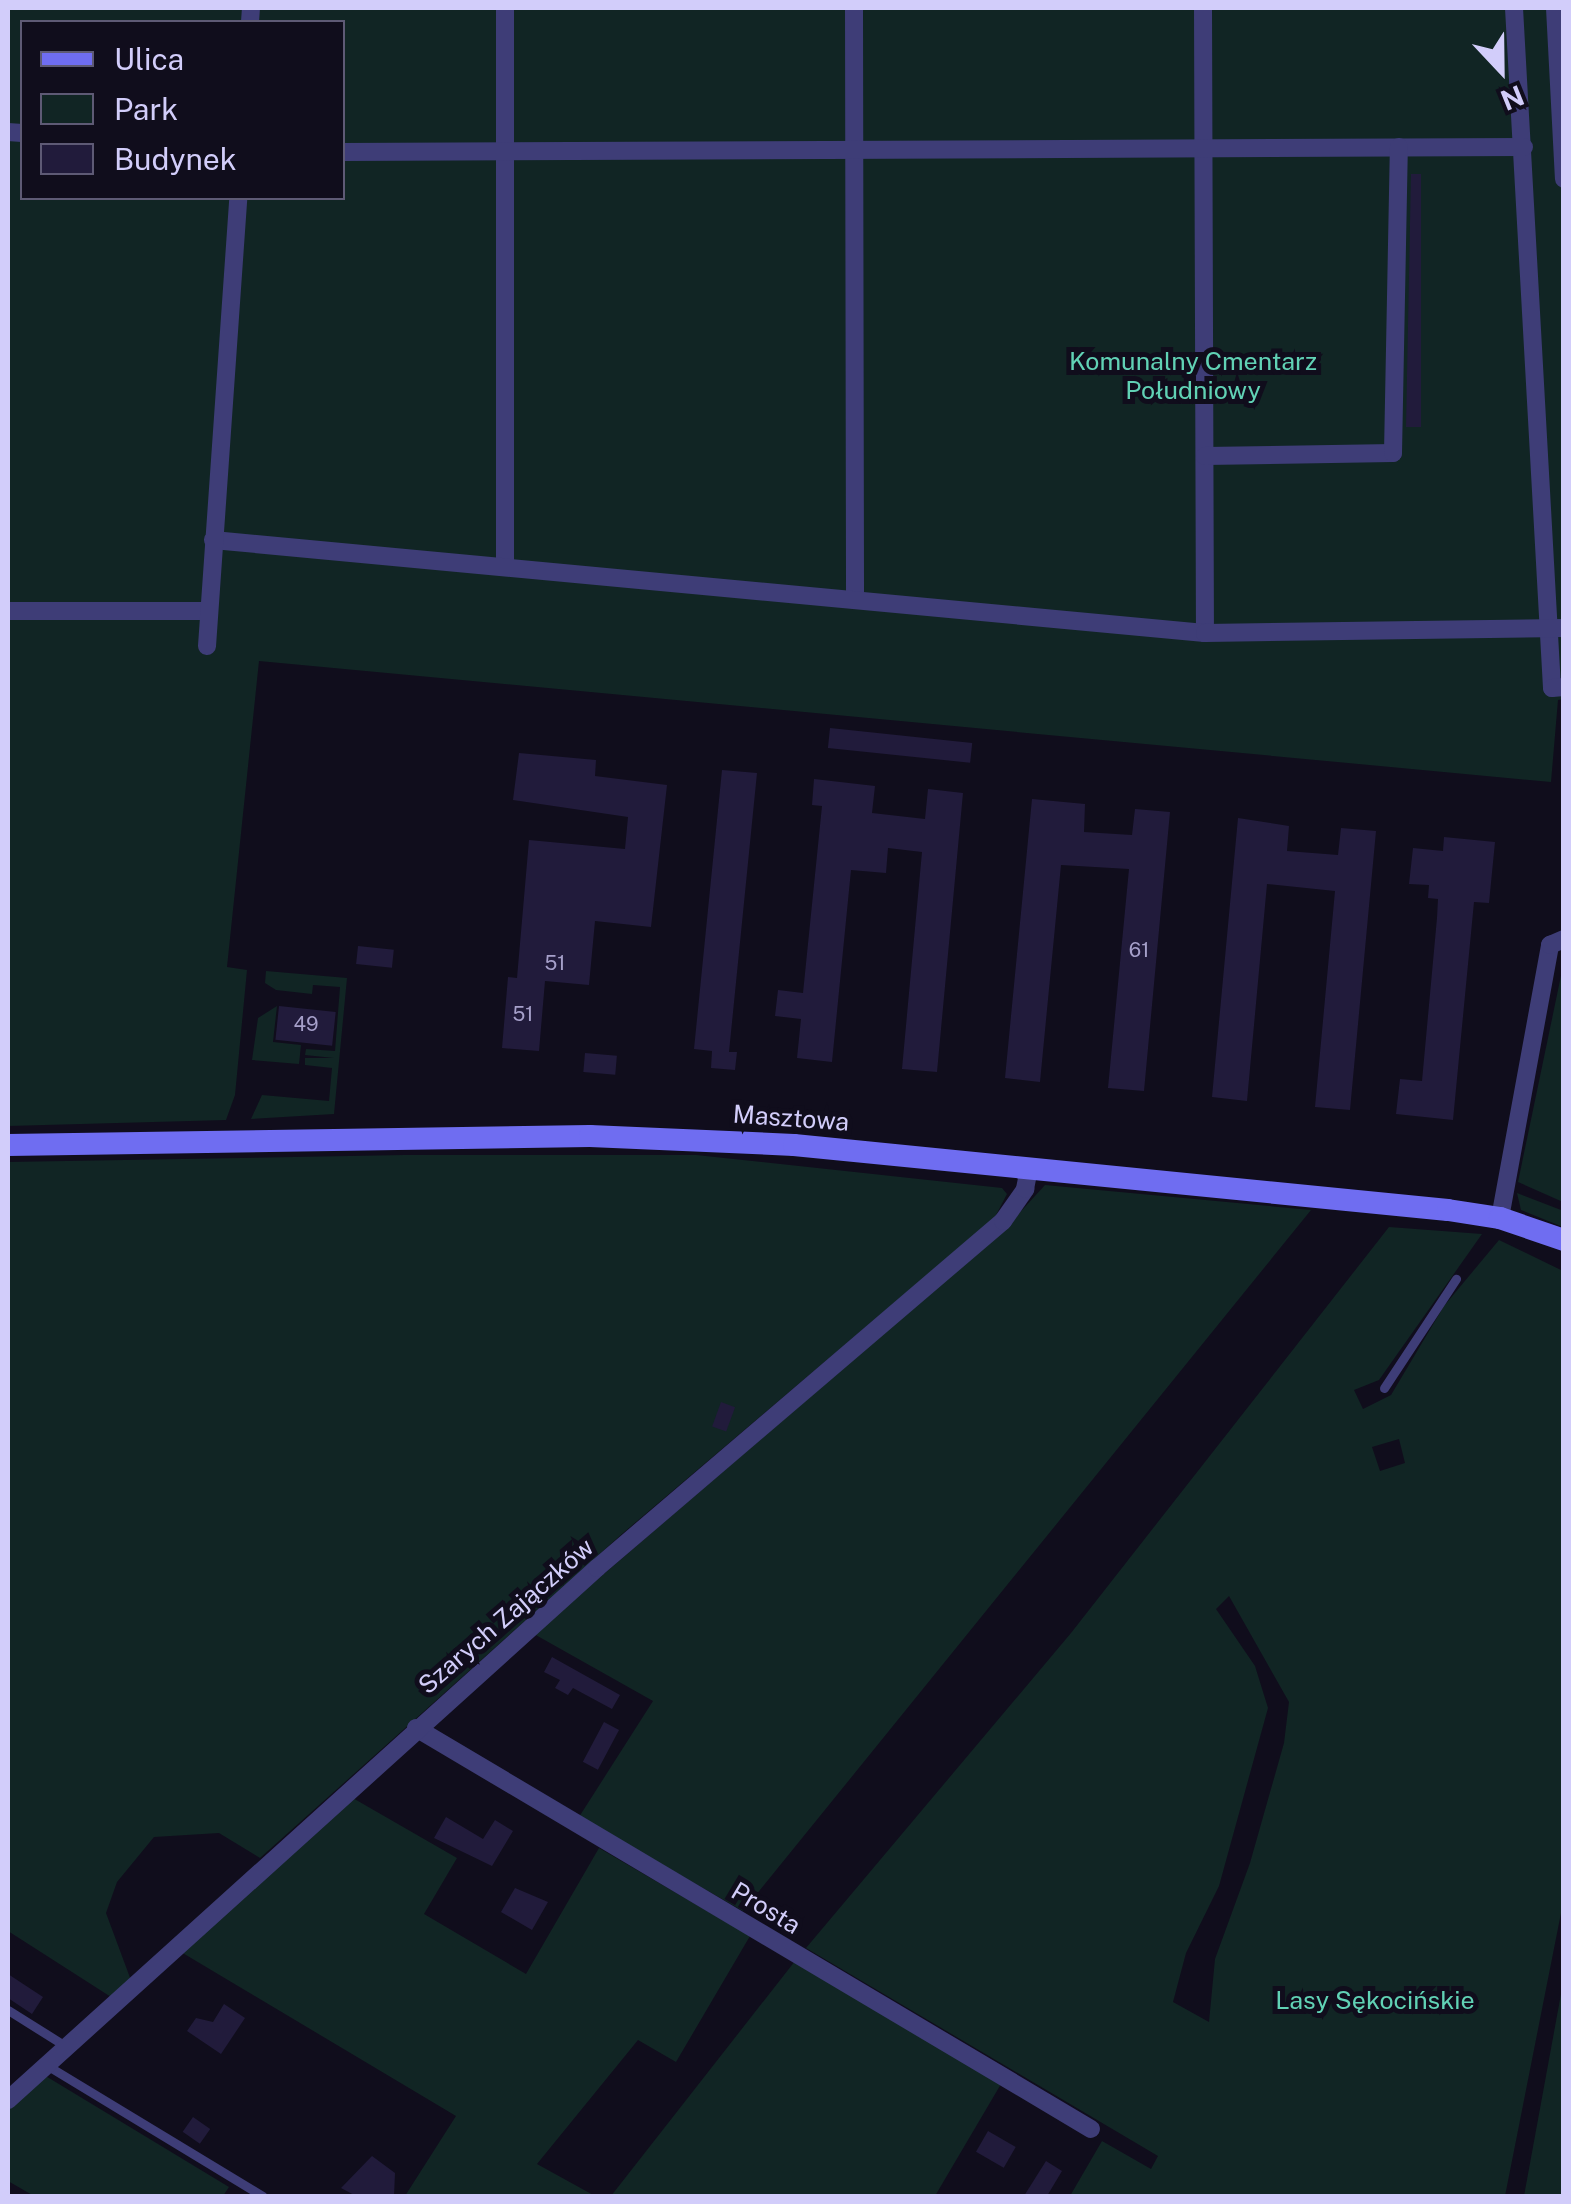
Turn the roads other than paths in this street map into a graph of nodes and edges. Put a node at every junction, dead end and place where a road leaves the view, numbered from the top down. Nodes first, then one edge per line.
1 (504, 8) edge
2 (854, 8) edge
3 (1203, 8) edge
4 (1514, 8) edge
5 (1556, 8) edge
6 (1400, 147) junction
7 (1524, 147) junction
8 (1204, 148) junction
9 (855, 150) junction
10 (506, 151) junction
11 (345, 152) edge
12 (1564, 178) edge
13 (238, 200) edge
14 (1204, 456) junction
15 (213, 540) junction
16 (505, 567) junction
17 (855, 600) junction
18 (8, 611) edge
19 (208, 611) junction
20 (1556, 629) edge
21 (1205, 633) junction
22 (207, 646) dead end
23 (1564, 687) edge
24 (1564, 940) edge
25 (8, 1145) edge
26 (1029, 1168) junction
27 (1496, 1227) junction
28 (1564, 1240) edge
29 (1456, 1279) dead end
30 (1384, 1388) dead end
31 (416, 1728) junction
32 (8, 2010) edge
33 (67, 2048) junction
34 (48, 2066) junction
35 (8, 2100) edge
36 (1091, 2129) dead end
37 (264, 2196) edge

1 - 10 street
2 - 9 street
3 - 8 street
4 - 7 street
5 - 12 street
6 - 7 street
6 - 8 street
6 - 14 street
7 - 20 street
8 - 9 street
8 - 14 street
9 - 10 street
9 - 17 street
10 - 11 street
10 - 16 street
13 - 15 street
14 - 21 street
15 - 16 street
15 - 19 street
16 - 17 street
17 - 21 street
18 - 19 street
19 - 22 street
20 - 21 street
20 - 23 street
24 - 27 street
25 - 26 street, Masztowa
26 - 27 street, Masztowa
26 - 31 street, Szarych Zajączków
27 - 28 street, Masztowa
29 - 30 lane
31 - 33 street, Szarych Zajączków
31 - 36 street, Prosta
32 - 33 lane
33 - 34 street, Szarych Zajączków
34 - 35 street, Szarych Zajączków
34 - 37 lane

